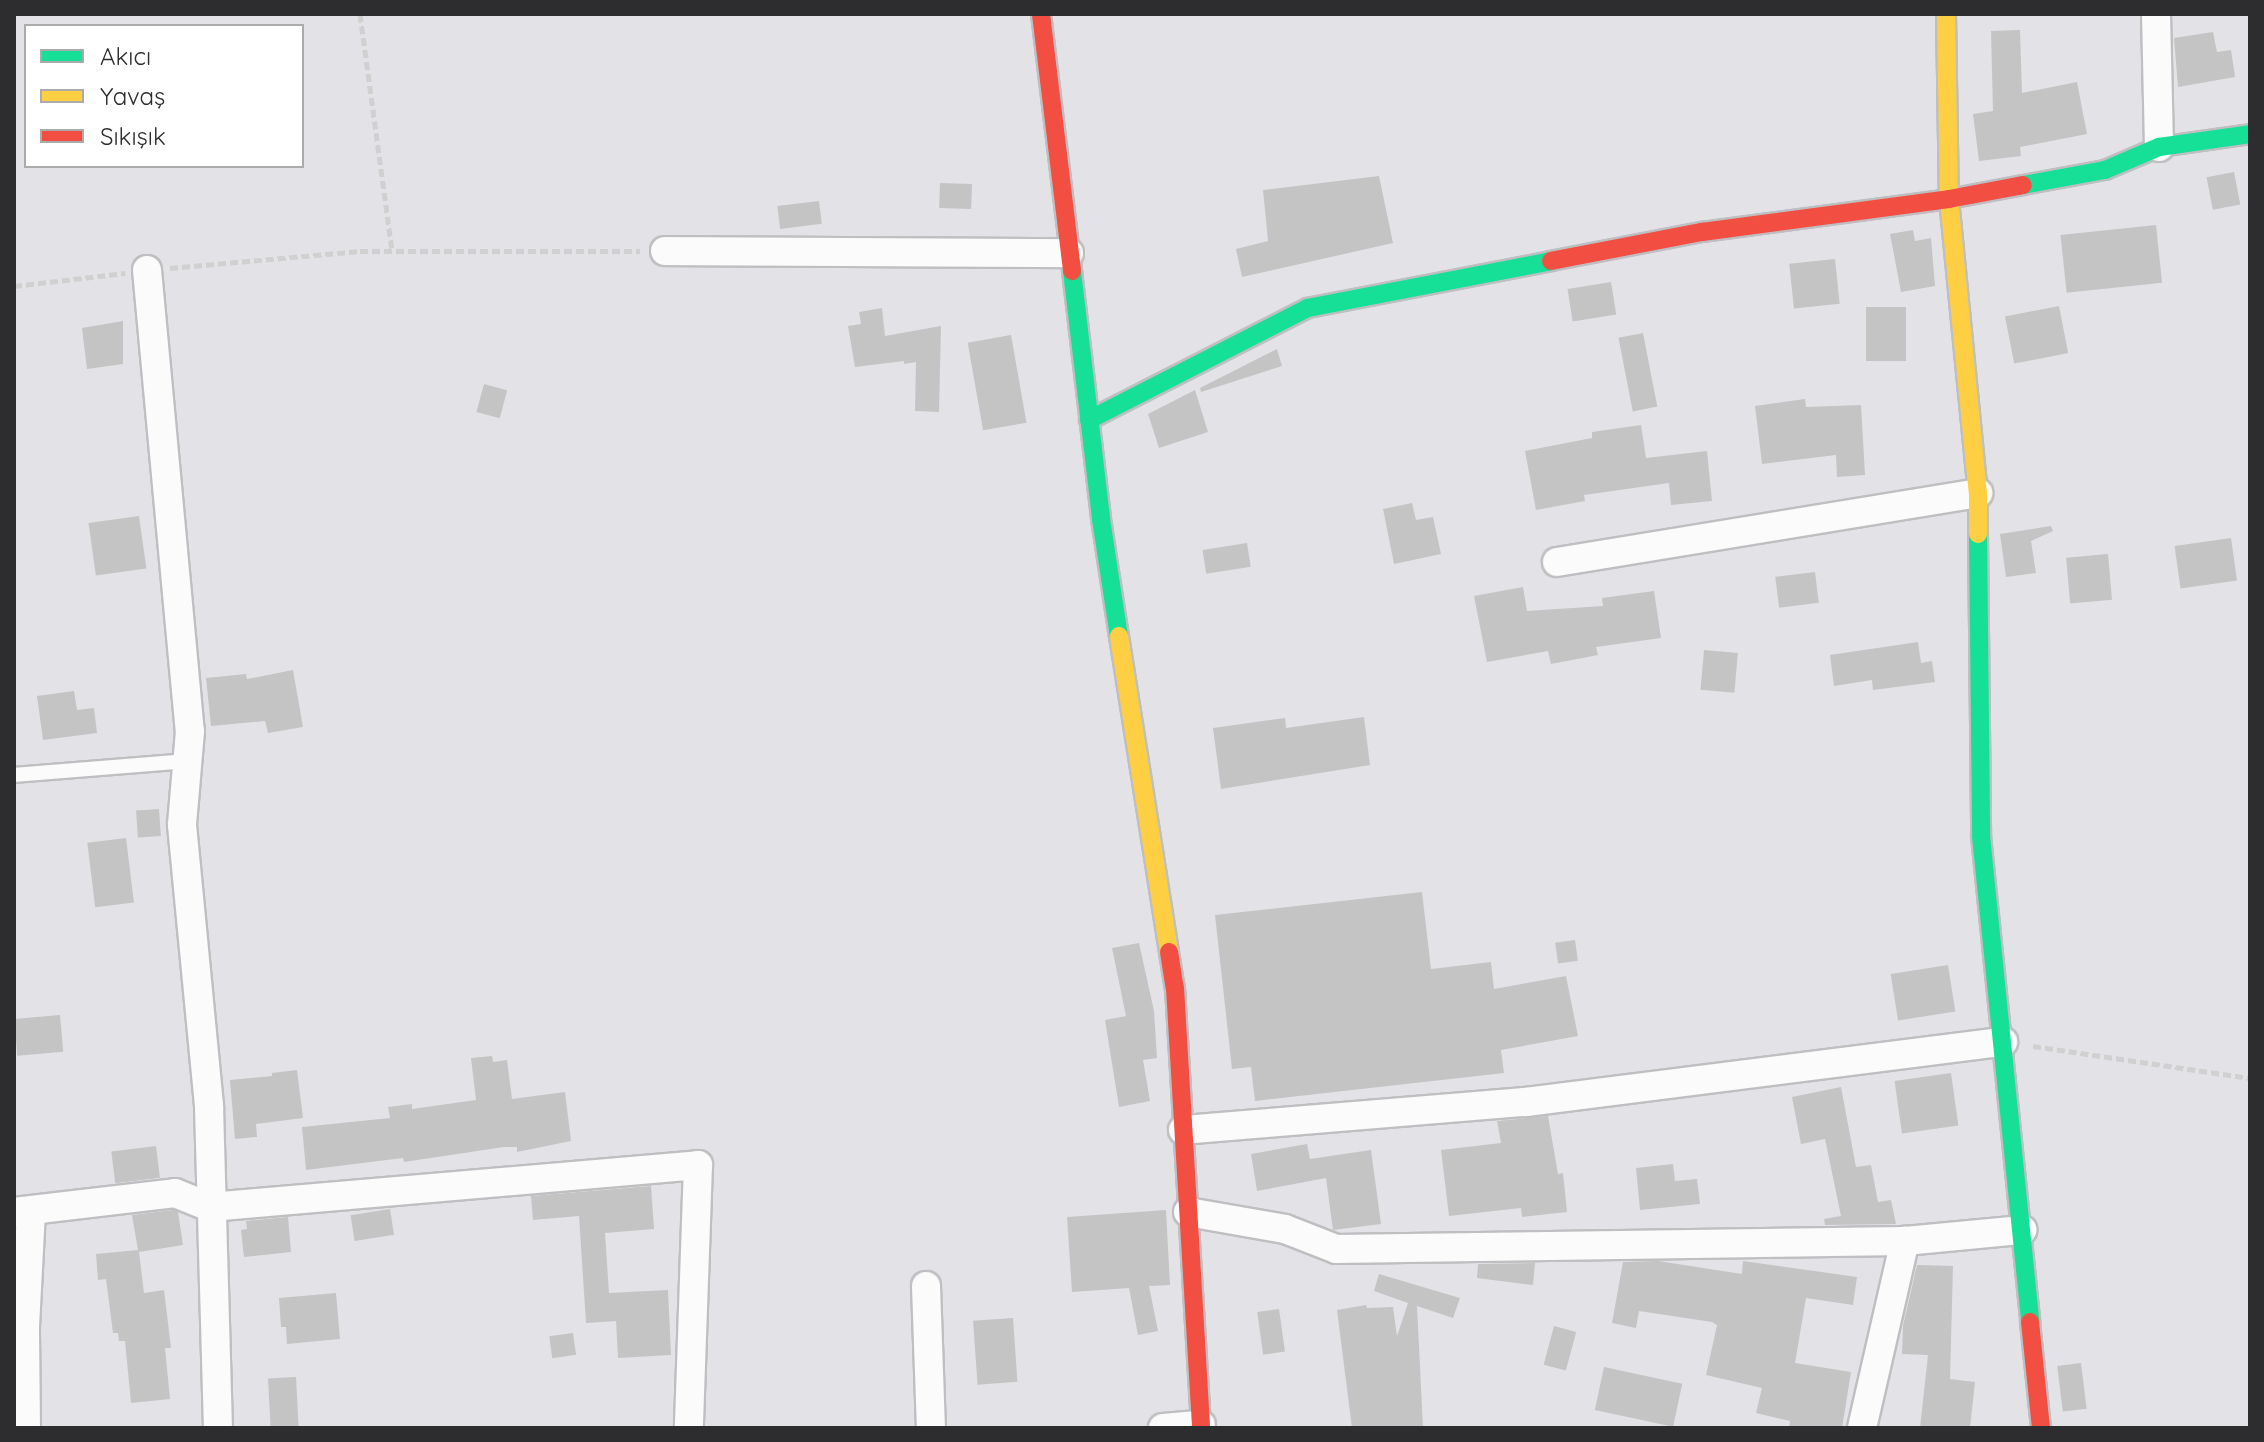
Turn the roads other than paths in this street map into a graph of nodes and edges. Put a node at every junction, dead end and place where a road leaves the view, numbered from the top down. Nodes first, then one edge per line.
1 (1041, 14) edge
2 (1946, 14) edge
3 (2156, 14) edge
4 (2250, 134) edge
5 (2159, 147) junction
6 (1949, 199) junction
7 (665, 251) road end
8 (1069, 253) junction
9 (147, 270) road end
10 (1089, 420) junction
11 (1978, 493) junction
12 (1557, 562) dead end
13 (187, 761) junction
14 (14, 775) edge
15 (2003, 1042) junction
16 (1183, 1130) junction
17 (210, 1207) junction
18 (23, 1212) edge
19 (1188, 1212) junction
20 (2022, 1230) junction
21 (1905, 1241) junction
22 (926, 1286) dead end
23 (1201, 1427) edge
24 (26, 1428) edge
25 (218, 1428) edge
26 (689, 1428) edge
27 (931, 1428) edge
28 (1163, 1428) edge
29 (1862, 1428) edge
30 (2041, 1428) edge

1 - 8 street
2 - 6 street
3 - 5 street
4 - 5 street
5 - 6 street
6 - 10 street
6 - 11 street
7 - 8 street
8 - 10 street
9 - 13 street
10 - 16 street
11 - 12 street
11 - 15 street
13 - 14 lane
13 - 17 street
15 - 16 street
15 - 20 street
16 - 19 street
17 - 18 street
17 - 25 street
17 - 26 street
18 - 24 street
19 - 21 street
19 - 23 street
20 - 21 street
20 - 30 street
21 - 29 street
22 - 27 street
23 - 28 street

